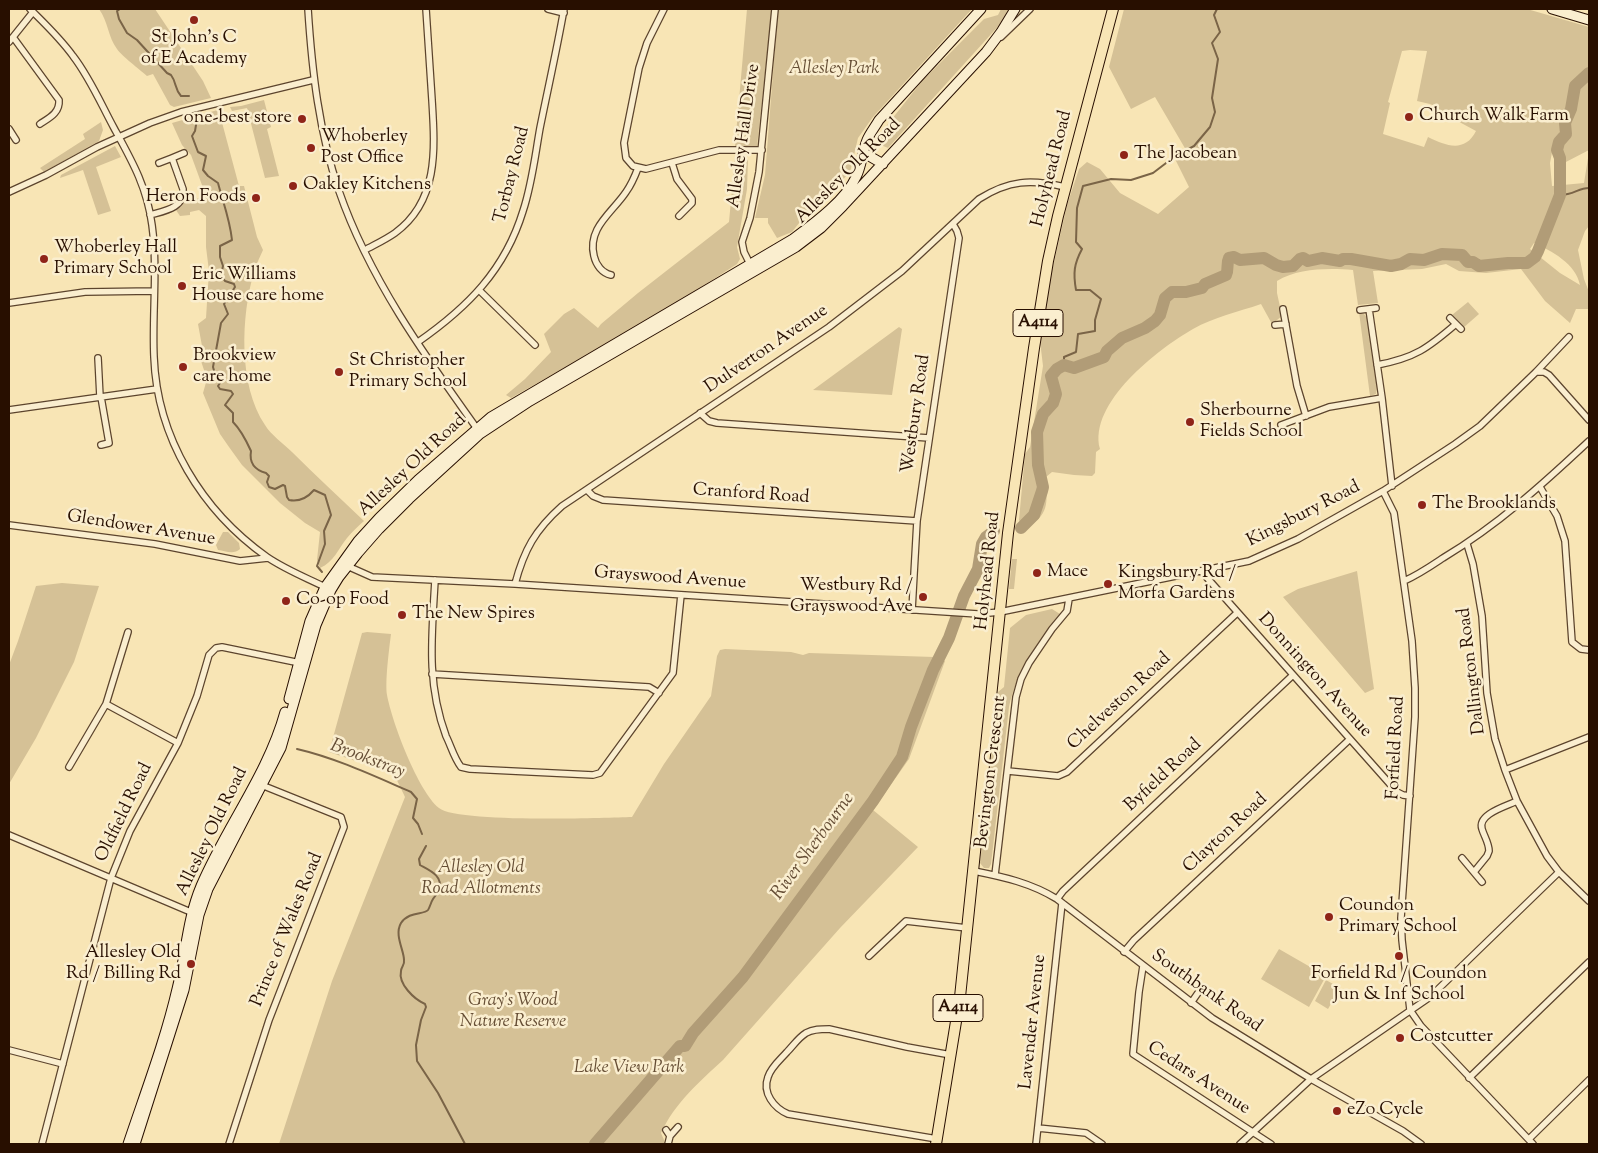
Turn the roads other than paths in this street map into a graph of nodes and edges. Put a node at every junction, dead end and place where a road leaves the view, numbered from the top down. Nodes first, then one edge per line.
1 (308, 9) edge
2 (426, 9) edge
3 (548, 9) edge
4 (664, 9) edge
5 (775, 9) edge
6 (981, 9) edge
7 (1015, 9) edge
8 (1030, 9) edge
9 (1114, 9) edge
10 (1552, 9) edge
11 (32, 11) edge
12 (564, 11) edge
13 (1589, 20) edge
14 (11, 40) edge
15 (988, 49) junction
16 (314, 80) junction
17 (40, 124) dead end
18 (9, 129) edge
19 (119, 136) junction
20 (16, 140) dead end
21 (762, 150) junction
22 (864, 153) junction
23 (184, 154) dead end
24 (172, 158) junction
25 (160, 163) dead end
26 (672, 163) junction
27 (883, 164) junction
28 (638, 168) junction
29 (1065, 187) junction
30 (9, 192) edge
31 (150, 215) junction
32 (679, 216) dead end
33 (953, 224) junction
34 (365, 250) junction
35 (750, 264) junction
36 (611, 275) dead end
37 (479, 290) junction
38 (154, 291) junction
39 (9, 303) edge
40 (1376, 308) dead end
41 (1283, 309) dead end
42 (1369, 309) junction
43 (1360, 310) dead end
44 (1450, 318) dead end
45 (1286, 324) junction
46 (1456, 324) junction
47 (1275, 325) dead end
48 (1461, 330) dead end
49 (1569, 337) dead end
50 (418, 342) junction
51 (623, 344) junction
52 (535, 345) dead end
53 (98, 358) dead end
54 (1377, 365) junction
55 (1536, 372) junction
56 (157, 389) junction
57 (100, 397) junction
58 (1382, 398) junction
59 (9, 410) edge
60 (700, 413) junction
61 (1306, 416) junction
62 (1589, 420) edge
63 (1281, 425) dead end
64 (478, 432) junction
65 (929, 438) junction
66 (1589, 441) edge
67 (101, 445) dead end
68 (1392, 486) junction
69 (1540, 487) junction
70 (587, 490) junction
71 (1383, 491) junction
72 (916, 521) junction
73 (9, 525) edge
74 (1467, 544) junction
75 (268, 558) junction
76 (344, 564) junction
77 (1201, 571) junction
78 (435, 580) junction
79 (1404, 580) junction
80 (515, 584) junction
81 (328, 589) junction
82 (681, 595) junction
83 (1069, 599) junction
84 (912, 610) junction
85 (1000, 612) junction
86 (1237, 612) junction
87 (128, 632) dead end
88 (1589, 650) edge
89 (301, 663) junction
90 (432, 674) junction
91 (1293, 676) junction
92 (659, 693) junction
93 (106, 704) junction
94 (1589, 737) edge
95 (1350, 739) junction
96 (178, 744) junction
97 (69, 767) dead end
98 (1504, 770) junction
99 (1008, 771) junction
100 (259, 783) junction
101 (1410, 796) junction
102 (1517, 802) junction
103 (9, 835) edge
104 (1462, 858) dead end
105 (974, 871) junction
106 (1474, 872) junction
107 (1559, 872) junction
108 (995, 875) junction
109 (111, 878) junction
110 (1482, 882) dead end
111 (1057, 899) junction
112 (1589, 901) edge
113 (1062, 904) junction
114 (195, 914) junction
115 (967, 928) junction
116 (1124, 952) junction
117 (869, 956) dead end
118 (1589, 962) edge
119 (1143, 966) junction
120 (1200, 990) dead end
121 (1191, 1003) junction
122 (1410, 1010) junction
123 (9, 1050) edge
124 (951, 1056) junction
125 (63, 1064) junction
126 (154, 1074) junction
127 (1469, 1078) junction
128 (1311, 1079) junction
129 (1589, 1080) edge
130 (678, 1127) dead end
131 (1038, 1128) junction
132 (666, 1130) dead end
133 (1253, 1132) junction
134 (670, 1136) junction
135 (1528, 1139) junction
136 (937, 1141) edge
137 (42, 1144) edge
138 (128, 1144) edge
139 (135, 1144) edge
140 (229, 1144) edge
141 (668, 1144) edge
142 (1036, 1144) edge
143 (1102, 1144) edge
144 (1240, 1144) edge
145 (1271, 1144) edge
146 (1421, 1144) edge
147 (1533, 1144) edge

1 - 16 street
2 - 34 street
3 - 12 street
4 - 28 street
5 - 21 street, Allesley Hall Drive
6 - 22 main road, Allesley Old Road
7 - 15 main road, Allesley Old Road
8 - 15 street, Allesley Old Road
9 - 29 highway, Holyhead Road / A4114
10 - 13 main road
11 - 14 street
11 - 19 street
12 - 37 street, Torbay Road
14 - 17 street
15 - 27 main road, Allesley Old Road
16 - 19 street
16 - 34 street
18 - 20 street
19 - 30 street
19 - 31 street
21 - 26 street
21 - 35 street, Allesley Hall Drive
22 - 27 main road
22 - 35 main road, Allesley Old Road
23 - 24 street
24 - 25 street
24 - 31 street
26 - 28 street
26 - 32 street
27 - 51 main road, Allesley Old Road
28 - 36 street
29 - 33 street, Dulverton Avenue
29 - 85 highway, Holyhead Road / A4114
31 - 38 street
33 - 60 street, Dulverton Avenue
33 - 65 street, Westbury Road
34 - 50 street
35 - 51 main road, Allesley Old Road
37 - 50 street, Torbay Road
37 - 52 street
38 - 39 street
38 - 56 street
40 - 42 street
41 - 45 street
42 - 43 street
42 - 54 street
44 - 46 street
45 - 47 street
45 - 61 street
46 - 48 street
46 - 54 street
49 - 55 street, Kingsbury Road
50 - 64 street
51 - 64 main road, Allesley Old Road
53 - 57 street
54 - 58 street
55 - 62 street
55 - 68 street, Kingsbury Road
56 - 57 street
56 - 75 street
57 - 59 street
57 - 67 street
58 - 61 street
58 - 68 street
60 - 65 street
60 - 70 street, Dulverton Avenue
61 - 63 street
64 - 76 main road, Allesley Old Road
65 - 72 street, Westbury Road
66 - 69 street
68 - 71 street, Kingsbury Road
69 - 74 street
69 - 88 street
70 - 72 street, Cranford Road
70 - 80 street, Dulverton Avenue
71 - 77 street, Kingsbury Road
71 - 79 street, Forfield Road
72 - 84 street, Westbury Road
73 - 75 street, Glendower Avenue
74 - 79 street
74 - 98 street, Dallington Road
75 - 81 street
76 - 78 street, Grayswood Avenue
76 - 81 main road, Allesley Old Road
77 - 83 street, Kingsbury Road
77 - 86 street, Donnington Avenue
78 - 80 street, Grayswood Avenue
78 - 90 street
79 - 101 street, Forfield Road
80 - 82 street, Grayswood Avenue
81 - 89 main road, Allesley Old Road
82 - 84 street, Grayswood Avenue
82 - 92 street
83 - 85 street, Kingsbury Road
83 - 99 street, Bevington Crescent
84 - 85 street, Grayswood Avenue
85 - 105 highway, Holyhead Road / A4114
86 - 91 street, Donnington Avenue
86 - 99 street, Chelveston Road
87 - 93 street
89 - 96 street, Oldfield Road
89 - 100 main road, Allesley Old Road
90 - 92 street
90 - 92 street
91 - 95 street, Donnington Avenue
91 - 111 street, Byfield Road
93 - 96 street
93 - 97 street
94 - 98 street
95 - 101 street, Donnington Avenue
95 - 116 street, Clayton Road
96 - 109 street, Oldfield Road
98 - 102 street, Dallington Road
99 - 108 street, Bevington Crescent
100 - 114 main road, Allesley Old Road
100 - 140 street, Prince of Wales Road
101 - 122 street, Forfield Road
102 - 106 street
102 - 107 street, Dallington Road
103 - 109 street
104 - 106 street
105 - 108 street, Southbank Road
105 - 115 highway, Holyhead Road / A4114
106 - 110 street
107 - 112 street, Dallington Road
107 - 122 street
108 - 111 street, Southbank Road
109 - 114 street
109 - 125 street, Oldfield Road
111 - 113 street, Southbank Road
113 - 116 street, Southbank Road
113 - 131 street, Lavender Avenue
114 - 126 main road, Allesley Old Road
115 - 117 street
115 - 124 highway, Holyhead Road / A4114
116 - 119 street, Southbank Road
118 - 127 street
119 - 121 street, Southbank Road
119 - 133 street, Cedars Avenue
120 - 121 street
121 - 128 street, Southbank Road
122 - 127 street
122 - 128 street
123 - 125 street
124 - 136 highway, Holyhead Road / A4114
124 - 136 street
125 - 137 street, Oldfield Road
126 - 138 main road, Allesley Old Road
126 - 139 main road, Allesley Old Road
127 - 135 street
128 - 133 street
128 - 146 street, Southbank Road
129 - 135 street
130 - 134 street
131 - 142 street, Lavender Avenue
131 - 143 street
132 - 134 street
133 - 144 street
133 - 145 street, Cedars Avenue
134 - 141 street
135 - 147 street

